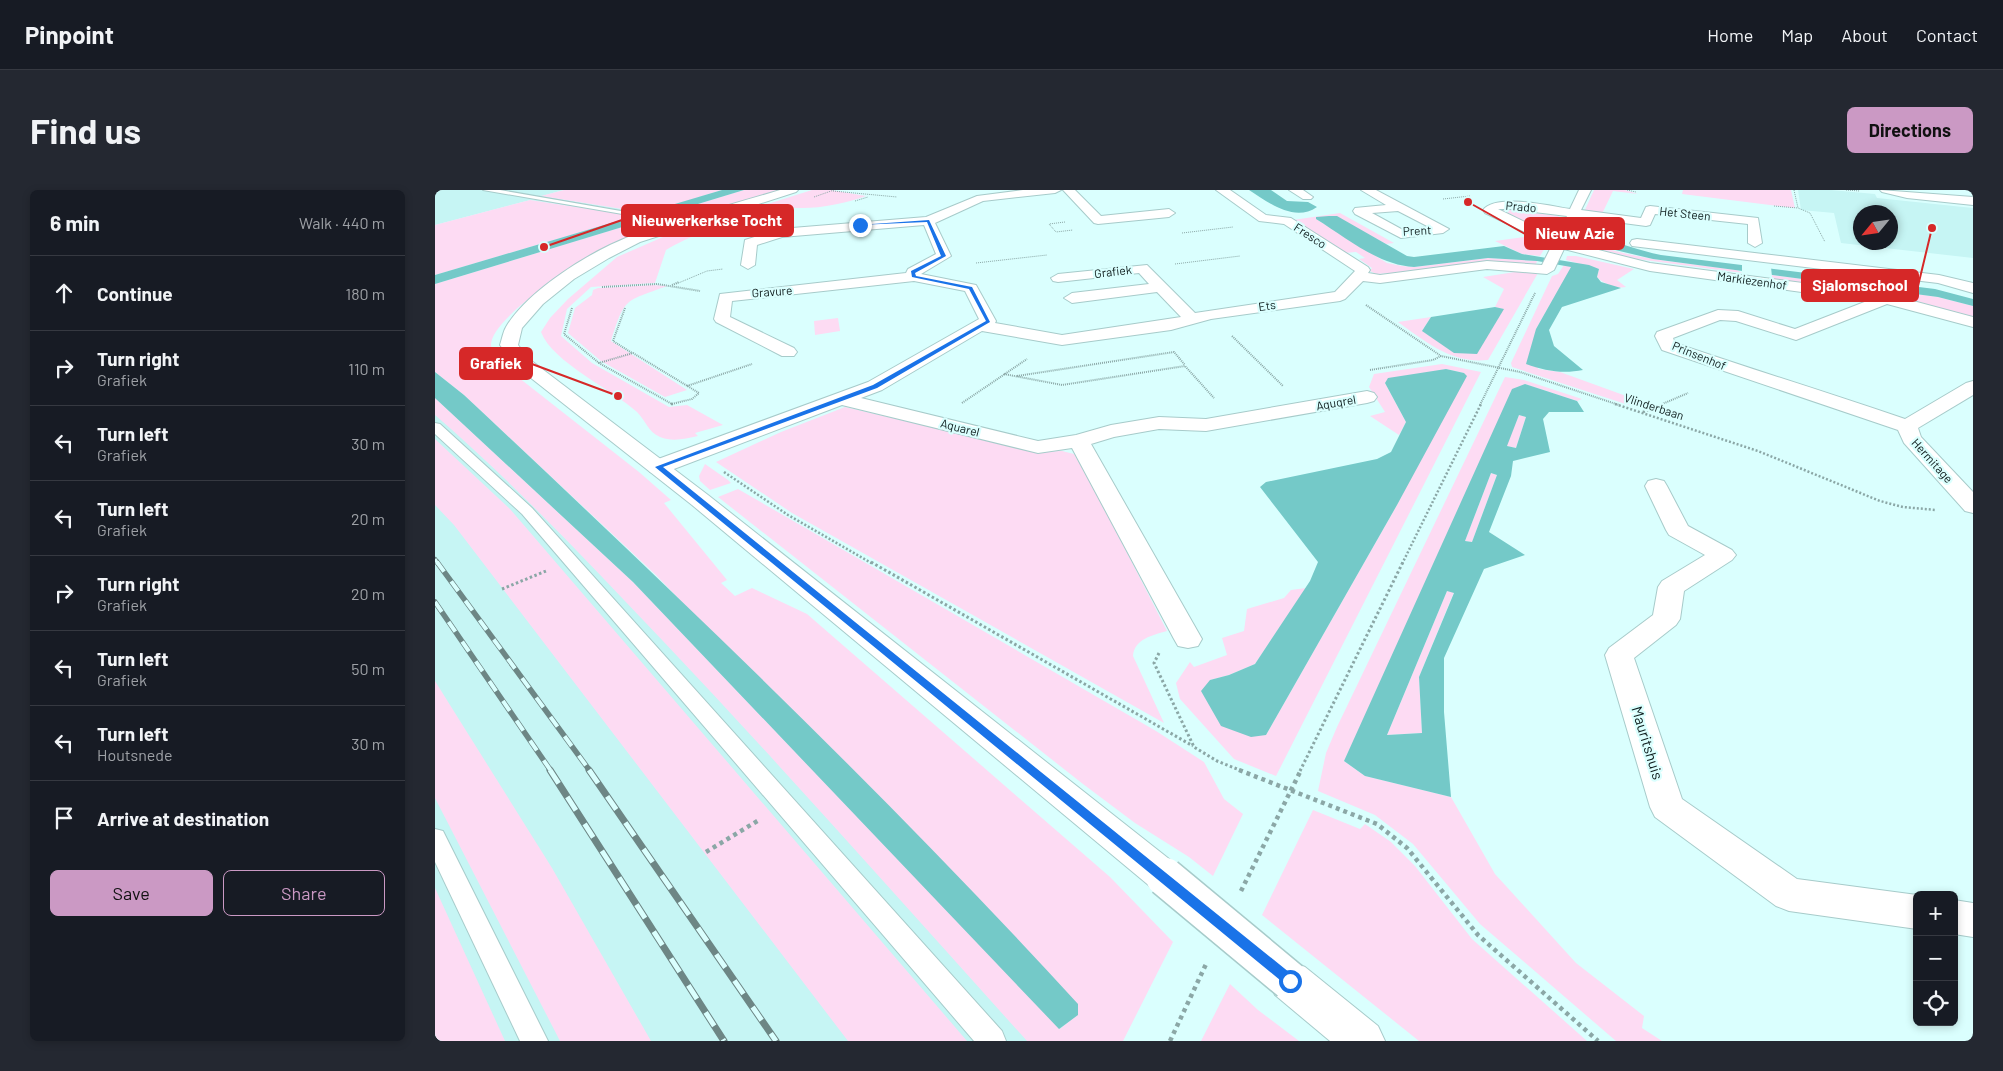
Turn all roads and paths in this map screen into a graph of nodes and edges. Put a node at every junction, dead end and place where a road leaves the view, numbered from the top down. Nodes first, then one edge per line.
1 (487, 190) edge
2 (792, 190) edge
3 (964, 190) edge
4 (1052, 190) edge
5 (1069, 190) edge
6 (1222, 190) edge
7 (1295, 190) edge
8 (1367, 190) edge
9 (1585, 190) edge
10 (1794, 190) edge
11 (1886, 190) edge
12 (870, 196) dead end
13 (1307, 197) dead end
14 (981, 198) junction
15 (1973, 201) edge
16 (852, 202) dead end
17 (1105, 206) dead end
18 (1399, 207) junction
19 (1085, 208) junction
20 (1169, 213) dead end
21 (1574, 213) junction
22 (1271, 219) junction
23 (928, 221) junction
24 (686, 223) junction
25 (1181, 233) dead end
26 (1825, 242) dead end
27 (1637, 243) dead end
28 (1050, 255) dead end
29 (1241, 256) dead end
30 (1553, 258) junction
31 (1755, 262) junction
32 (1173, 264) dead end
33 (749, 265) joint
34 (916, 274) junction
35 (1359, 276) junction
36 (1058, 278) dead end
37 (671, 285) junction
38 (596, 287) dead end
39 (1160, 287) junction
40 (1973, 288) edge
41 (1340, 296) junction
42 (725, 297) junction
43 (1072, 298) dead end
44 (1887, 299) junction
45 (577, 304) dead end
46 (625, 308) dead end
47 (1210, 314) junction
48 (1192, 319) junction
49 (1973, 322) edge
50 (981, 326) junction
51 (1053, 340) junction
52 (788, 352) joint
53 (633, 353) junction
54 (1441, 356) junction
55 (599, 363) junction
56 (1185, 366) junction
57 (1498, 368) junction
58 (1004, 374) junction
59 (1014, 376) junction
60 (687, 387) junction
61 (1973, 387) edge
62 (1688, 393) dead end
63 (1367, 397) joint
64 (841, 399) junction
65 (1305, 408) junction
66 (1642, 412) junction
67 (1233, 420) junction
68 (931, 421) junction
69 (1907, 426) junction
70 (435, 427) edge
71 (1079, 441) junction
72 (697, 453) junction
73 (658, 467) junction
74 (1656, 486) dead end
75 (1973, 506) edge
76 (1943, 510) dead end
77 (549, 570) dead end
78 (502, 589) dead end
79 (1188, 638) joint
80 (1194, 747) junction
81 (1289, 790) junction
82 (764, 817) dead end
83 (435, 838) edge
84 (706, 852) dead end
85 (1913, 911) edge
86 (1958, 918) edge
87 (1973, 920) edge
88 (534, 1041) edge
89 (992, 1041) edge
90 (1363, 1041) edge
91 (1599, 1041) edge

1 - 24 lane
2 - 24 street
3 - 14 street
4 - 14 street
5 - 19 street
6 - 22 street, Fresco
7 - 13 street
8 - 18 street, Prent
9 - 21 street
10 - 26 path
11 - 15 street
12 - 16 path
14 - 23 street
17 - 19 street
18 - 18 street, Prent
19 - 20 street
21 - 30 street
21 - 30 street, Prado
21 - 31 street, Het Steen
22 - 25 path
22 - 35 street, Fresco
23 - 33 street
23 - 34 street
24 - 73 street
27 - 31 street
28 - 34 path
29 - 32 path
30 - 31 street, Markiezenhof
30 - 35 street
30 - 57 path
31 - 40 street
31 - 44 street, Markiezenhof
33 - 37 path
34 - 42 street, Gravure
34 - 50 street
35 - 41 street
36 - 39 street, Grafiek
37 - 38 path
37 - 42 path
39 - 43 street, Grafiek
39 - 48 street, Grafiek
41 - 47 street, Ets
41 - 54 path, Vlinderbaan
42 - 52 street
44 - 49 street, Markiezenhof
44 - 69 street, Prinsenhof
45 - 55 path
46 - 53 path
47 - 48 street, Ets
47 - 65 path
48 - 51 street, Ets
50 - 51 street, Ets
50 - 64 street
51 - 58 path
52 - 60 path
53 - 55 path
53 - 60 path
54 - 57 path, Vlinderbaan
54 - 63 path
55 - 60 path
56 - 59 path
56 - 59 path
56 - 67 path
57 - 66 path, Vlinderbaan
57 - 81 path
58 - 59 path
58 - 68 path
61 - 69 street, Hermitage
62 - 66 path
63 - 65 street, Aquqrel
64 - 68 street, Aquarel
64 - 72 street
65 - 67 street, Aquarel
66 - 76 path, Vlinderbaan
67 - 71 street, Aquarel
68 - 71 street, Aquarel
69 - 75 street, Hermitage
70 - 89 lane
71 - 79 street
72 - 73 street
72 - 80 path
73 - 90 street, bridge
74 - 85 street, Mauritshuis
77 - 78 path
79 - 80 path
80 - 81 path
81 - 91 path
82 - 84 path
83 - 88 lane
86 - 87 street

